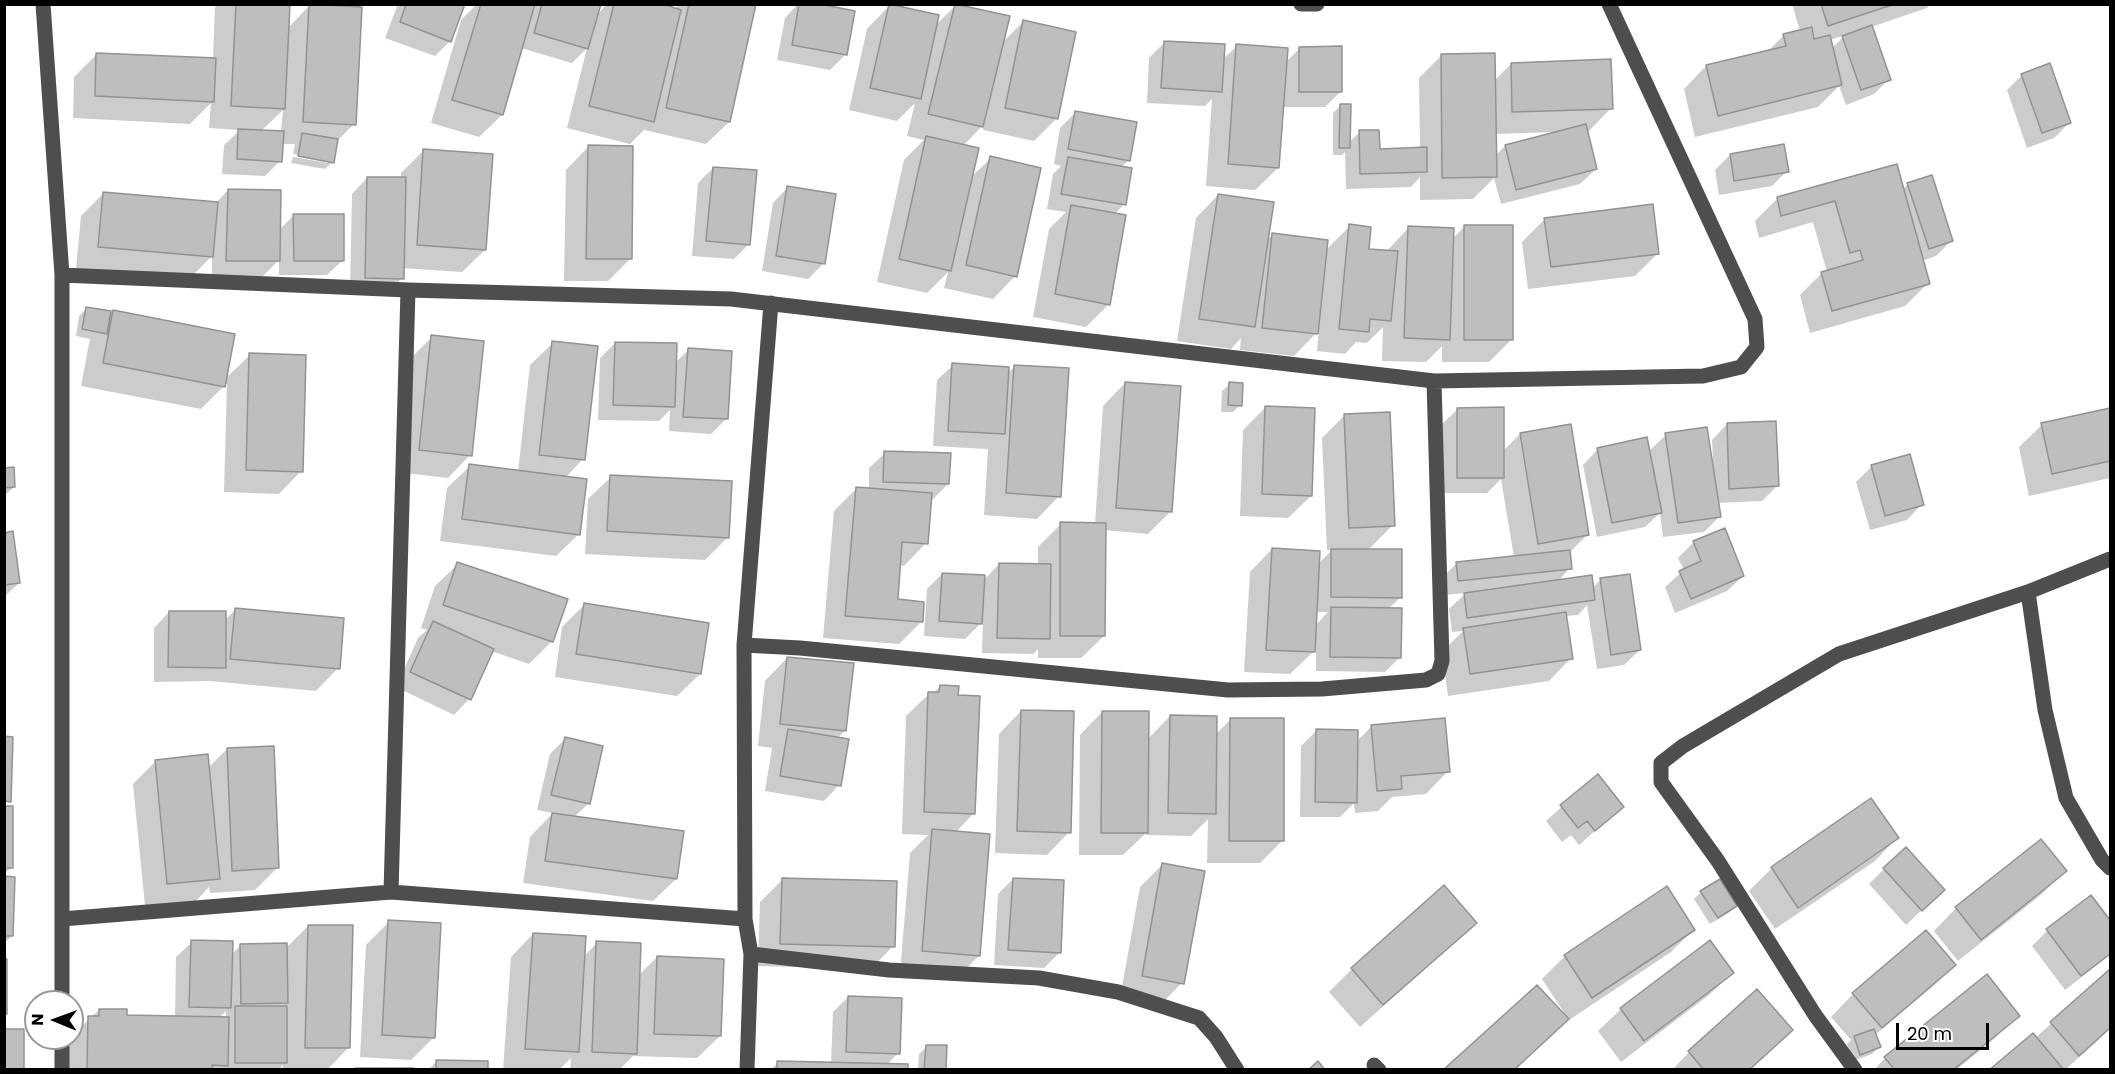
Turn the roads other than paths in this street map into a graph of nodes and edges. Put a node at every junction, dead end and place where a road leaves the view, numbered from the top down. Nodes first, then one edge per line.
1 (43, 4) edge
2 (1301, 4) edge
3 (1317, 4) edge
4 (1609, 4) edge
5 (62, 275) junction
6 (408, 290) junction
7 (771, 303) junction
8 (1434, 381) junction
9 (2110, 559) edge
10 (2028, 592) junction
11 (744, 645) junction
12 (2110, 867) edge
13 (390, 892) junction
14 (745, 918) junction
15 (62, 919) junction
16 (751, 954) junction
17 (62, 990) edge
18 (62, 1050) edge
19 (62, 1070) edge
20 (747, 1070) edge
21 (1237, 1070) edge
22 (1855, 1070) edge

1 - 5 street
2 - 3 street
4 - 8 street
5 - 6 street
5 - 15 street
6 - 7 street
6 - 13 street
7 - 8 street
7 - 11 street
8 - 11 street
9 - 10 street
10 - 12 street
10 - 22 street
11 - 14 street
13 - 14 street
13 - 15 street
14 - 16 street
15 - 17 street
16 - 20 street
16 - 21 street
18 - 19 street

